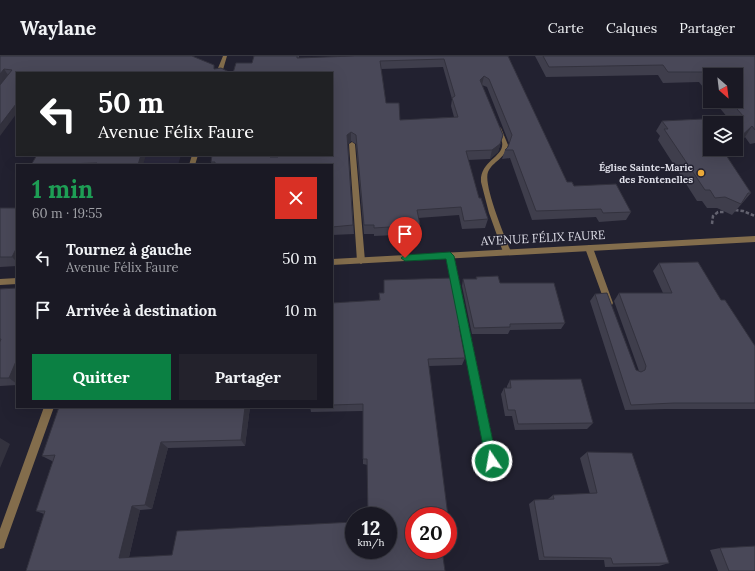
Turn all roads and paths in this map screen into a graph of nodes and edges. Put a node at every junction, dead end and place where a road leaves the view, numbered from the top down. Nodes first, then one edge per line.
1 (225, 56) edge
2 (219, 72) edge
3 (496, 123) edge
4 (352, 144) edge
5 (735, 210) edge
6 (755, 216) edge
7 (755, 239) edge
8 (589, 248) junction
9 (507, 252) junction
10 (450, 256) junction
11 (361, 261) junction
12 (333, 262) edge
13 (16, 280) edge
14 (0, 282) edge
15 (612, 314) edge
16 (49, 408) edge
17 (492, 461) dead end
18 (0, 544) edge

1 - 2 street
3 - 9 street
4 - 11 street
5 - 6 path
7 - 8 street, AVENUE FÉLIX FAURE
8 - 9 street, AVENUE FÉLIX FAURE
8 - 15 street
9 - 10 street, AVENUE FÉLIX FAURE
10 - 11 street, AVENUE FÉLIX FAURE
10 - 17 street
11 - 12 street, AVENUE FÉLIX FAURE
13 - 14 street
16 - 18 street

